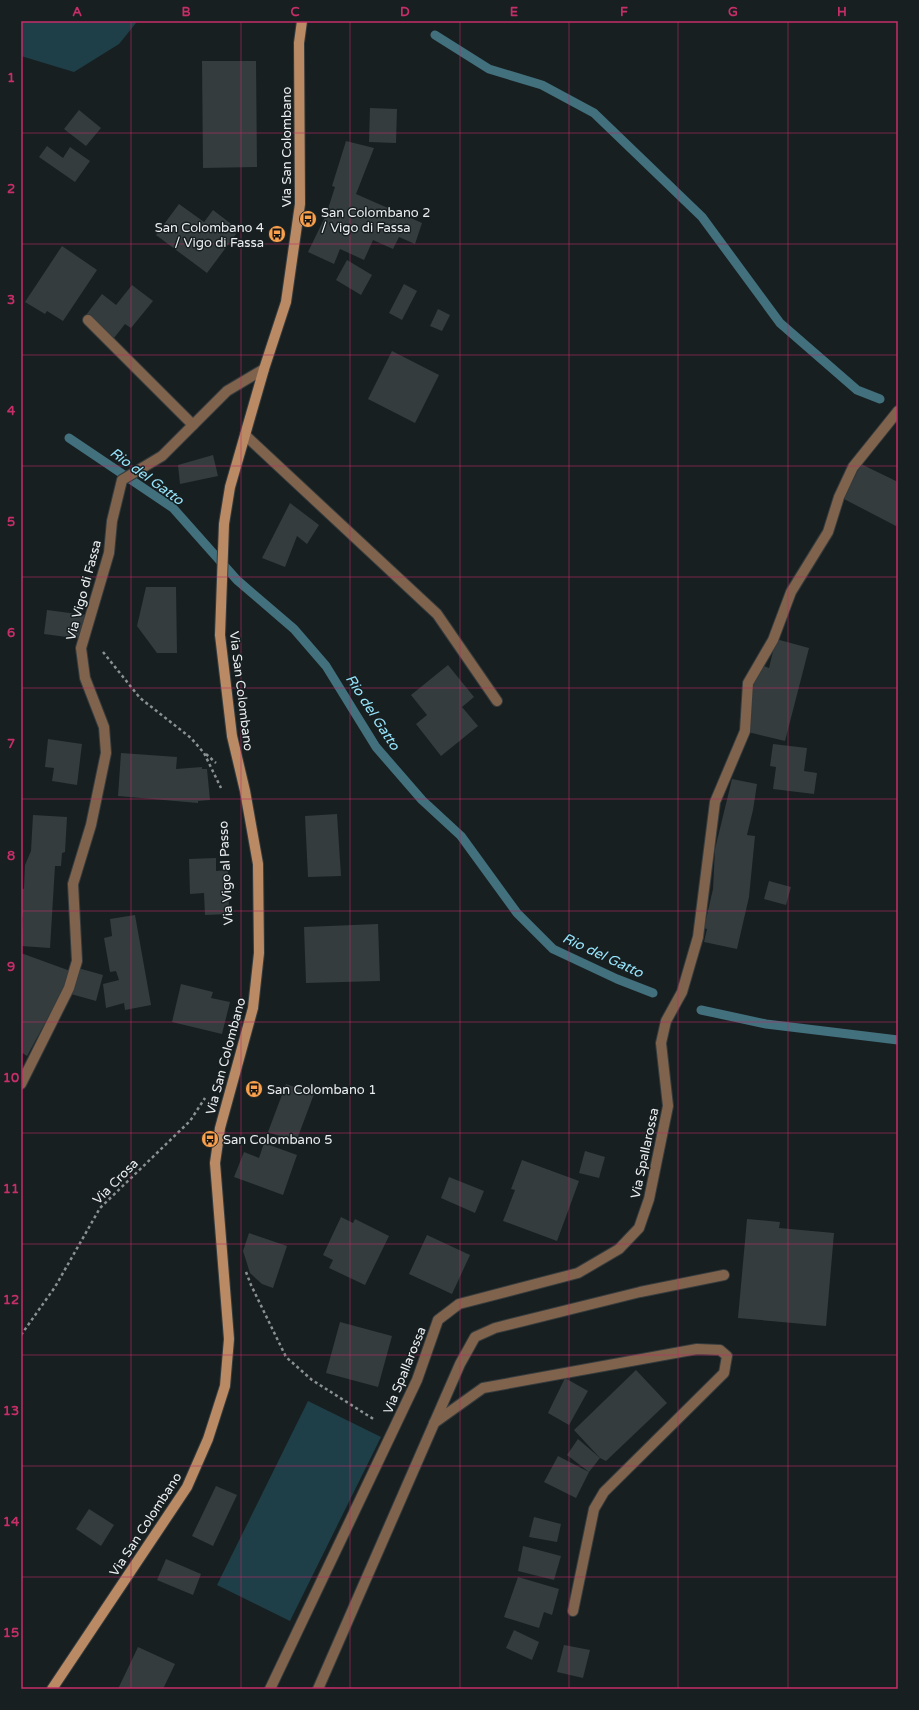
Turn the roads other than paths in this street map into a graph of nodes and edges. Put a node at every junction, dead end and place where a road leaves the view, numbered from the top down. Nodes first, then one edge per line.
1 (302, 21) edge
2 (88, 320) dead end
3 (264, 369) junction
4 (898, 411) edge
5 (193, 425) junction
6 (245, 435) junction
7 (497, 701) dead end
8 (21, 1084) edge
9 (724, 1274) dead end
10 (434, 1423) junction
11 (573, 1611) dead end
12 (52, 1689) edge
13 (270, 1689) edge
14 (318, 1689) edge

1 - 3 street, Via San Colombano
2 - 5 street
3 - 5 street, Via Vigo di Fassa
3 - 6 street, Via San Colombano
4 - 13 street, Via Spallarossa
5 - 8 street, Via Vigo di Fassa
6 - 7 street
6 - 12 street, Via San Colombano
9 - 10 street
10 - 11 street
10 - 14 street

